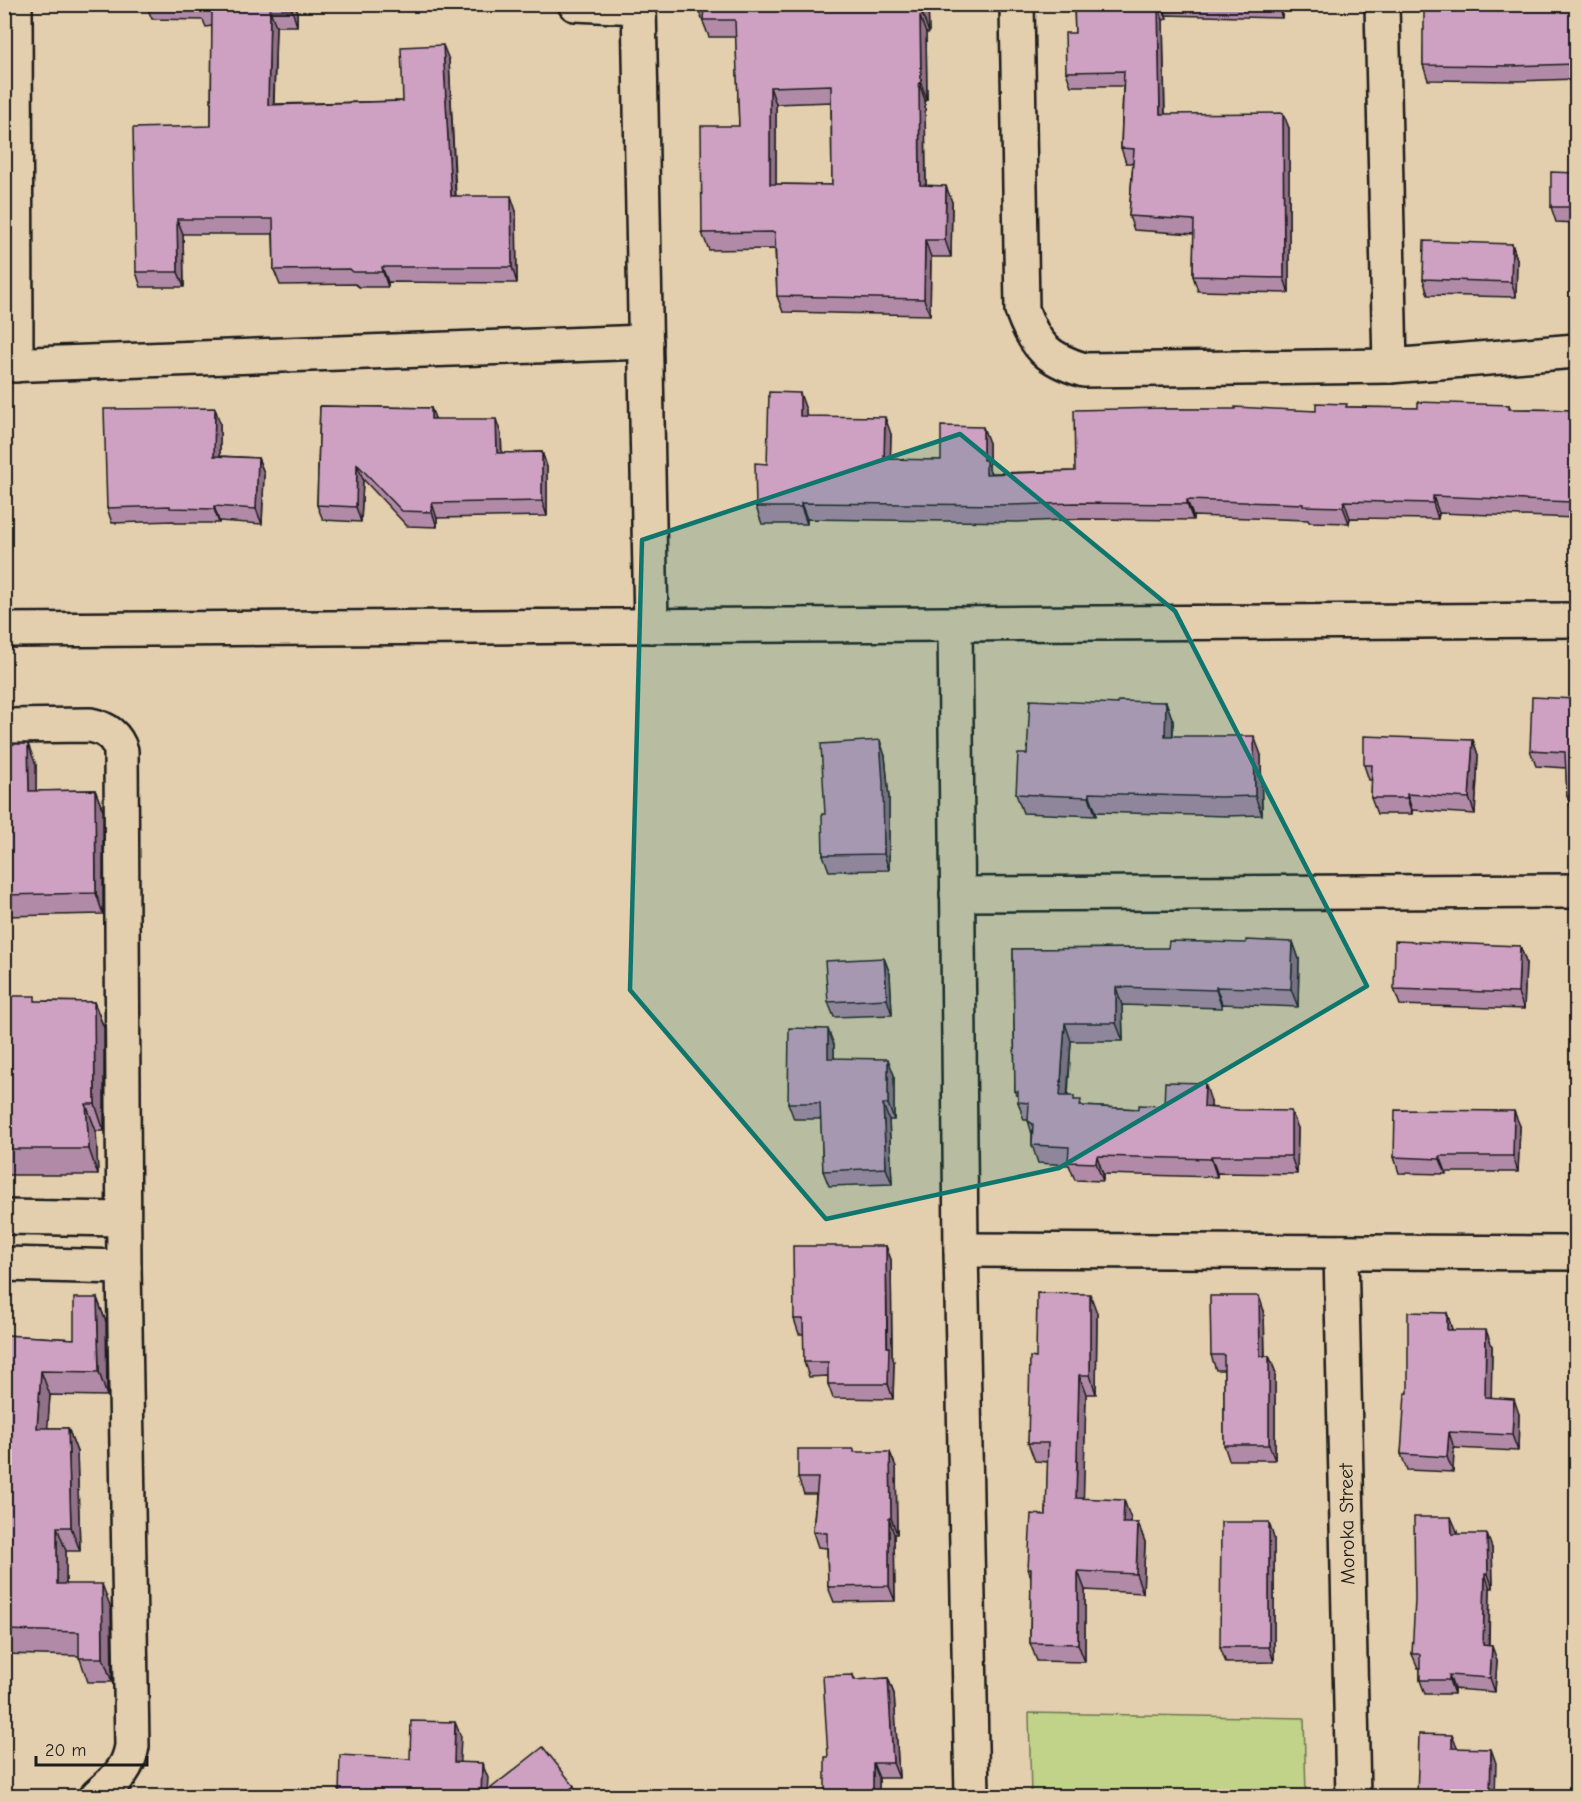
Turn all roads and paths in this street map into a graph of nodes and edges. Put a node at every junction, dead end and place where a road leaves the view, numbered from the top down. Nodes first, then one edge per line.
1 (15, 4) edge
2 (575, 4) edge
3 (1017, 4) edge
4 (1383, 4) edge
5 (639, 6) edge
6 (646, 342) junction
7 (1576, 351) edge
8 (10, 365) edge
9 (1390, 366) junction
10 (1576, 620) edge
11 (955, 624) junction
12 (651, 626) junction
13 (4, 630) edge
14 (4, 726) edge
15 (1576, 891) edge
16 (957, 894) junction
17 (4, 1217) edge
18 (123, 1219) junction
19 (961, 1250) junction
20 (1341, 1252) junction
21 (1576, 1253) edge
22 (4, 1264) edge
23 (124, 1267) junction
24 (97, 1797) edge
25 (972, 1797) edge
26 (1353, 1797) edge

1 - 8 street
2 - 5 street
3 - 9 street
4 - 9 street
5 - 6 street
6 - 8 street
6 - 12 street
7 - 9 street
10 - 11 street
11 - 12 street
11 - 16 street
12 - 13 street
14 - 18 street
15 - 16 street
16 - 19 street
17 - 18 street
18 - 23 street
19 - 20 street
19 - 25 street
20 - 21 street
20 - 26 street, Moroka Street
22 - 23 street
23 - 24 street

